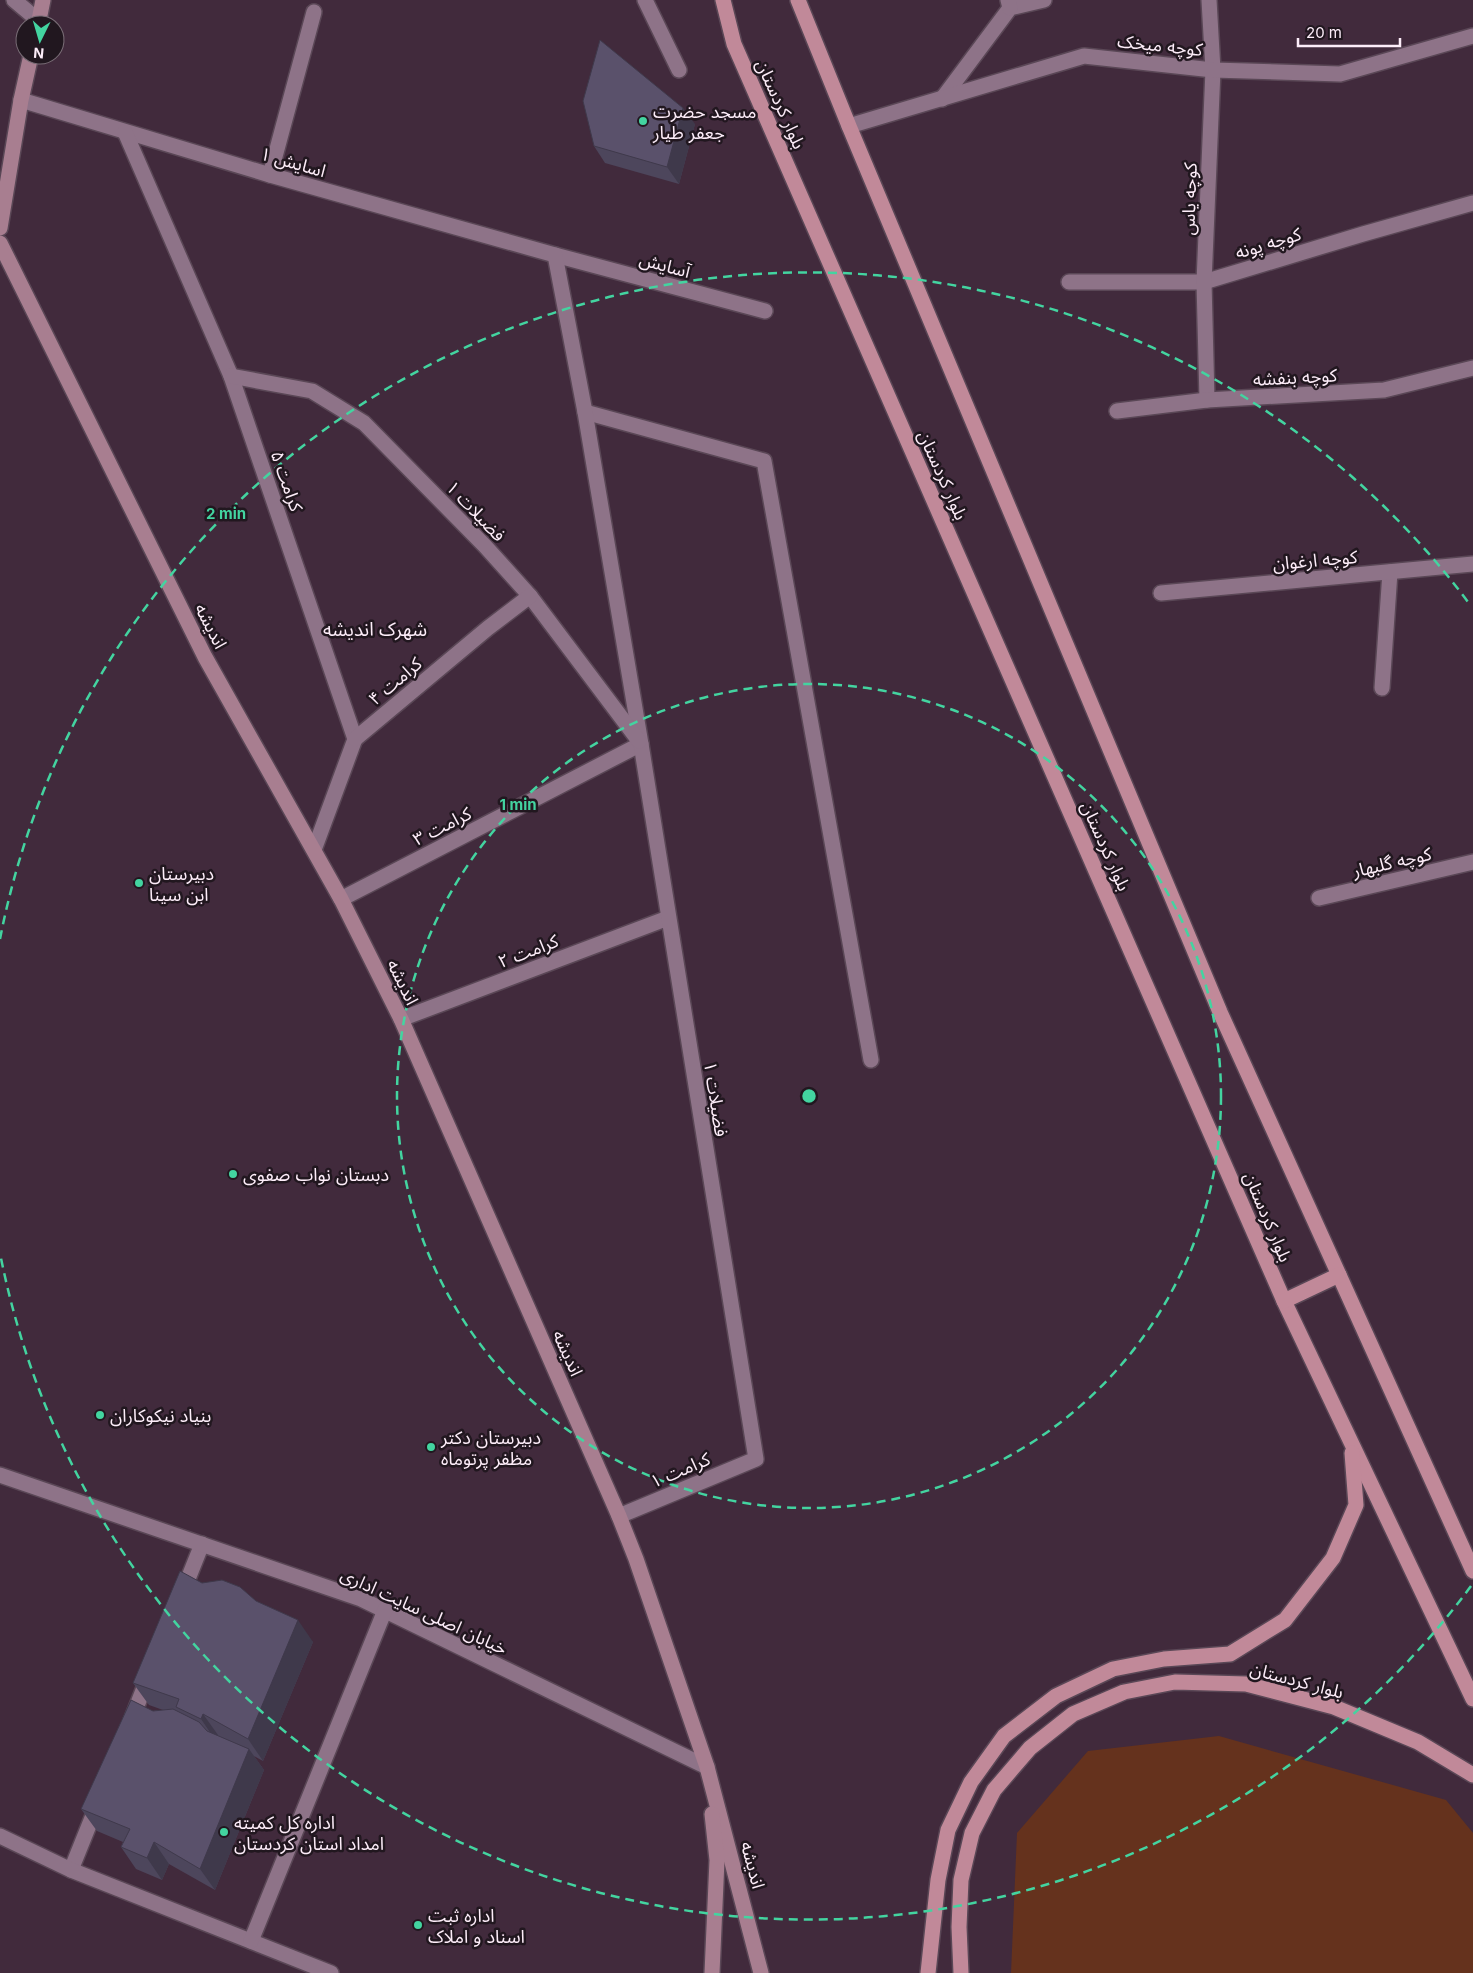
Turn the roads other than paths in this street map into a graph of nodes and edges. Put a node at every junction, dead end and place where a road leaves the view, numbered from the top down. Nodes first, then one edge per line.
1 (14, 0) edge
2 (43, 0) edge
3 (645, 0) edge
4 (723, 0) edge
5 (798, 0) edge
6 (1044, 0) edge
7 (1209, 0) edge
8 (1009, 4) edge
9 (314, 12) dead end
10 (30, 15) edge
11 (40, 15) edge
12 (1473, 36) edge
13 (29, 65) edge
14 (679, 70) dead end
15 (1213, 70) junction
16 (942, 99) junction
17 (21, 100) junction
18 (849, 126) junction
19 (125, 132) junction
20 (270, 176) junction
21 (1473, 204) edge
22 (0, 228) edge
23 (0, 243) edge
24 (556, 255) junction
25 (1069, 282) dead end
26 (1204, 282) junction
27 (765, 310) dead end
28 (1473, 368) edge
29 (231, 376) junction
30 (1207, 400) junction
31 (1117, 411) dead end
32 (585, 412) junction
33 (1473, 564) edge
34 (1390, 572) junction
35 (1161, 593) dead end
36 (530, 596) junction
37 (1382, 688) dead end
38 (355, 739) junction
39 (641, 744) junction
40 (314, 850) junction
41 (1473, 862) edge
42 (1319, 898) dead end
43 (341, 899) junction
44 (668, 918) junction
45 (401, 1019) junction
46 (871, 1060) dead end
47 (1339, 1275) junction
48 (1284, 1301) junction
49 (1351, 1444) junction
50 (756, 1459) joint
51 (0, 1475) edge
52 (620, 1516) junction
53 (202, 1544) junction
54 (1473, 1571) edge
55 (177, 1608) edge
56 (385, 1610) junction
57 (155, 1662) edge
58 (1473, 1699) edge
59 (126, 1734) edge
60 (708, 1767) junction
61 (1473, 1775) edge
62 (104, 1788) edge
63 (0, 1836) edge
64 (71, 1870) junction
65 (251, 1941) junction
66 (330, 1973) edge
67 (712, 1973) edge
68 (761, 1973) edge
69 (928, 1973) edge
70 (961, 1973) edge

1 - 10 street
2 - 11 street
3 - 14 street
4 - 48 main road, بلوار کردستان
5 - 18 main road
6 - 8 street
7 - 15 street, کوچه یاس
8 - 16 street
9 - 20 street
12 - 15 street, کوچه میخک
13 - 17 street
15 - 16 street, کوچه میخک
15 - 26 street, کوچه یاس
16 - 18 street, کوچه میخک
17 - 19 street, اسایش ۱
17 - 22 street
18 - 47 main road
19 - 20 street, اسایش ۱
19 - 29 street, کرامت ۵
20 - 24 street, اسایش ۱
21 - 26 street, کوچه پونه
23 - 40 street, اندیشه
24 - 27 street, آسایش
24 - 32 street, فضیلات ۱
25 - 26 street, کوچه پونه
26 - 30 street, کوچه یاس
28 - 30 street, کوچه بنفشه
29 - 36 street, فضیلات ۱
29 - 38 street, کرامت ۵
30 - 31 street, کوچه بنفشه
32 - 39 street, فضیلات ۱
32 - 46 street
33 - 34 street, کوچه ارغوان
34 - 35 street, کوچه ارغوان
34 - 37 street
36 - 38 street, کرامت ۴
36 - 39 street, فضیلات ۱
38 - 40 street
39 - 43 street, کرامت ۳
39 - 44 street, فضیلات ۱
40 - 43 street, اندیشه
41 - 42 street, کوچه گلبهار
43 - 45 street, اندیشه
44 - 45 street, کرامت ۲
44 - 50 street, فضیلات ۱
45 - 52 street, اندیشه
47 - 48 main road
47 - 54 main road
48 - 49 main road, بلوار کردستان
49 - 58 main road, بلوار کردستان
49 - 69 main road
50 - 52 street, کرامت ۱
51 - 53 street, خیابان اصلی سایت اداری
52 - 60 street, اندیشه
53 - 55 street
53 - 56 street, خیابان اصلی سایت اداری
56 - 60 street, خیابان اصلی سایت اداری
56 - 65 street
57 - 59 street
60 - 67 street, اندیشه
60 - 68 street, اندیشه
61 - 70 main road, بلوار کردستان
62 - 64 street
63 - 64 street
64 - 65 street
65 - 66 street

